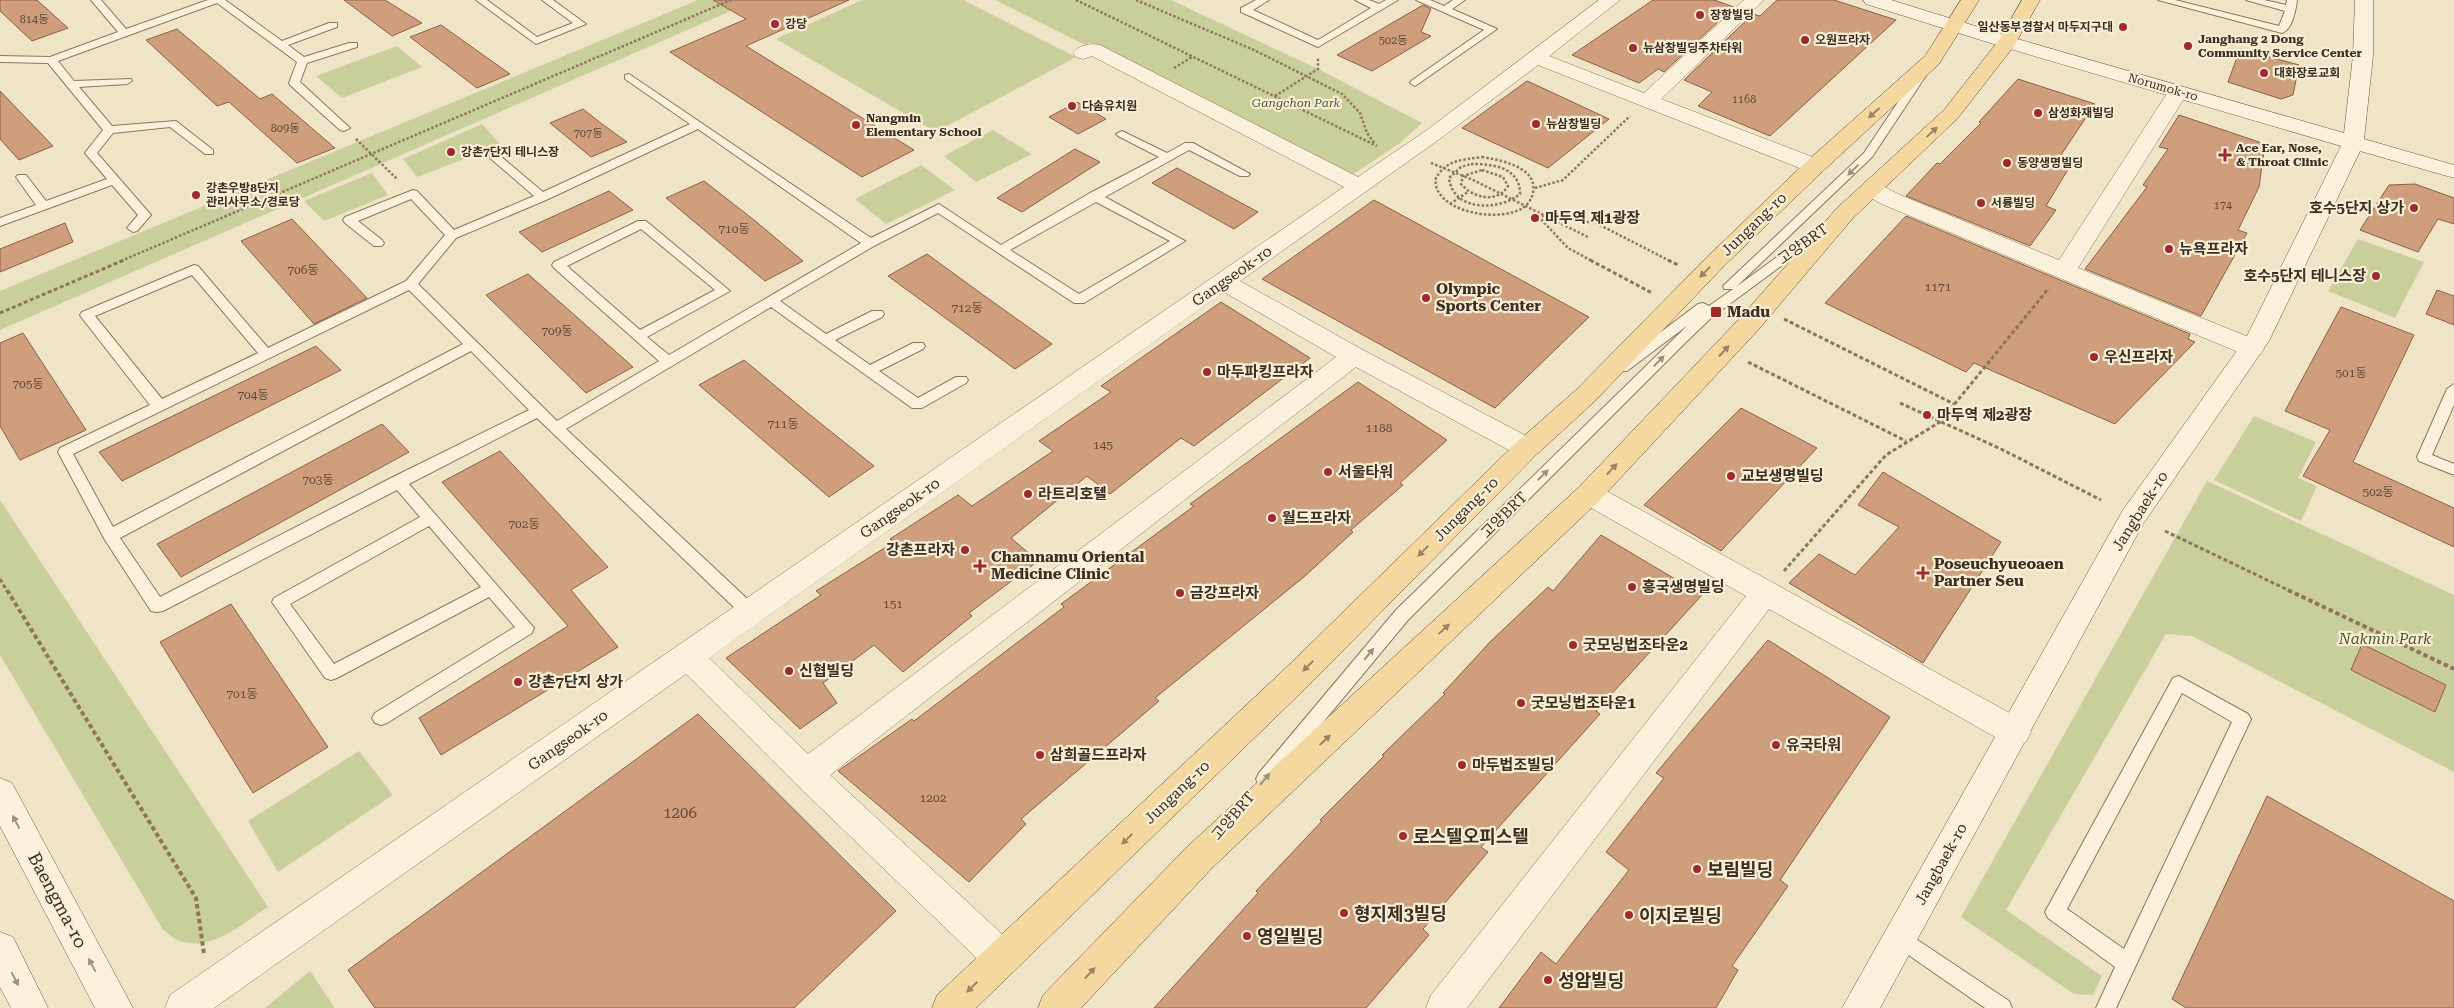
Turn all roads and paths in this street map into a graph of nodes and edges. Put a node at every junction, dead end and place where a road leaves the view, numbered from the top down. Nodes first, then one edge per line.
1 (96, 0) edge
2 (179, 0) edge
3 (218, 0) edge
4 (481, 0) edge
5 (547, 0) edge
6 (731, 0) edge
7 (1076, 0) edge
8 (1136, 0) edge
9 (1264, 0) edge
10 (1360, 0) edge
11 (1393, 0) edge
12 (1421, 0) edge
13 (1460, 0) edge
14 (1611, 0) edge
15 (1755, 0) edge
16 (1872, 0) edge
17 (1970, 0) edge
18 (2031, 0) edge
19 (2162, 0) edge
20 (2251, 0) edge
21 (2364, 0) edge
22 (2291, 4) edge
23 (1379, 8) junction
24 (190, 10) junction
25 (1444, 10) junction
26 (333, 25) dead end
27 (1954, 26) junction
28 (125, 34) junction
29 (2007, 42) junction
30 (282, 44) junction
31 (1318, 44) junction
32 (354, 45) dead end
33 (1083, 54) dead end
34 (1535, 58) junction
35 (1, 59) edge
36 (51, 60) junction
37 (1932, 60) junction
38 (303, 61) junction
39 (1306, 76) junction
40 (629, 77) dead end
41 (127, 81) dead end
42 (1415, 83) dead end
43 (72, 84) junction
44 (2178, 92) junction
45 (1275, 96) junction
46 (1647, 101) junction
47 (698, 125) junction
48 (344, 128) joint
49 (109, 130) junction
50 (1122, 134) dead end
51 (2353, 143) junction
52 (1375, 144) junction
53 (1382, 148) dead end
54 (209, 152) dead end
55 (373, 153) junction
56 (494, 156) dead end
57 (1167, 157) junction
58 (1426, 162) dead end
59 (1511, 164) junction
60 (1815, 166) junction
61 (1443, 167) junction
62 (1504, 168) junction
63 (1453, 172) junction
64 (2454, 172) edge
65 (1244, 174) dead end
66 (1497, 174) junction
67 (1464, 176) junction
68 (22, 177) dead end
69 (114, 180) junction
70 (1359, 186) junction
71 (1535, 188) junction
72 (1871, 189) junction
73 (1468, 192) junction
74 (413, 194) junction
75 (1502, 194) junction
76 (1094, 196) junction
77 (542, 197) junction
78 (1460, 198) junction
79 (1511, 200) junction
80 (1450, 204) junction
81 (43, 206) junction
82 (1524, 207) junction
83 (1846, 213) junction
84 (1537, 215) junction
85 (0, 222) edge
86 (132, 228) dead end
87 (452, 234) junction
88 (1588, 238) dead end
89 (378, 243) dead end
90 (870, 243) junction
91 (1001, 250) junction
92 (1680, 266) dead end
93 (2064, 271) junction
94 (1224, 282) junction
95 (411, 284) junction
96 (1654, 295) dead end
97 (771, 301) junction
98 (0, 313) edge
99 (877, 314) dead end
100 (1781, 318) dead end
101 (638, 336) junction
102 (825, 340) junction
103 (472, 345) junction
104 (918, 346) dead end
105 (2252, 348) junction
106 (266, 354) junction
107 (1354, 356) junction
108 (1745, 361) dead end
109 (668, 362) junction
110 (869, 371) junction
111 (961, 380) dead end
112 (2454, 389) edge
113 (1585, 396) junction
114 (1900, 403) dead end
115 (1954, 404) junction
116 (160, 407) junction
117 (537, 412) junction
118 (1940, 422) junction
119 (556, 428) junction
120 (1906, 441) junction
121 (1527, 448) junction
122 (2454, 470) edge
123 (398, 481) junction
124 (1589, 494) junction
125 (2100, 500) dead end
126 (431, 518) junction
127 (2164, 531) dead end
128 (110, 536) junction
129 (0, 579) edge
130 (492, 588) junction
131 (1765, 593) junction
132 (750, 612) junction
133 (688, 657) junction
134 (2454, 670) edge
135 (381, 718) dead end
136 (2015, 732) junction
137 (807, 774) junction
138 (0, 793) edge
139 (1200, 856) junction
140 (1901, 938) junction
141 (0, 949) edge
142 (204, 954) dead end
143 (1002, 958) junction
144 (2128, 964) junction
145 (30, 1008) edge
146 (115, 1008) edge
147 (183, 1008) edge
148 (950, 1008) edge
149 (1056, 1008) edge
150 (1444, 1008) edge
151 (1860, 1008) edge
152 (2002, 1008) edge
153 (2106, 1008) edge

1 - 28 lane
2 - 24 lane
3 - 24 lane
3 - 30 lane
4 - 5 lane
6 - 55 path
7 - 45 path
8 - 39 path
9 - 31 lane
10 - 23 lane
11 - 23 lane
12 - 25 lane
13 - 25 lane
14 - 34 street, Gangseok-ro
15 - 46 street
16 - 27 street, Norumok-ro
17 - 27 main road, Jungang-ro
18 - 29 main road
19 - 22 lane
20 - 22 lane
21 - 51 street, Jangbaek-ro
23 - 31 lane
24 - 28 lane
25 - 42 lane
26 - 30 lane
27 - 29 street, Norumok-ro
27 - 37 main road, Jungang-ro
28 - 36 lane
29 - 44 street, Norumok-ro
72 -> 29 main road
30 - 38 lane
31 - 39 path
32 - 38 lane
33 - 70 street
34 - 46 street
34 - 70 street, Gangseok-ro
35 - 36 lane
36 - 43 lane
37 -> 60 main road, Jungang-ro
37 -> 113 lane, 고양BRT
38 - 48 lane
39 - 45 path
39 - 52 path
40 - 47 lane
41 - 43 lane
43 - 49 lane
44 - 51 street, Norumok-ro
44 - 93 street
45 - 52 path
46 - 60 street
46 - 71 path
47 - 77 lane
47 - 90 lane
48 - 55 path
49 - 54 lane
49 - 69 lane
50 - 57 lane
51 - 64 street, Norumok-ro
51 - 105 street, Jangbaek-ro
52 - 53 path
55 - 74 path
55 - 98 path
56 - 77 lane
57 - 65 lane
57 - 76 lane
58 - 61 path
59 - 61 path
59 - 62 path
59 - 71 path
60 -> 113 main road, Jungang-ro
61 - 63 path
61 - 80 path
62 - 63 path
62 - 66 path
62 - 79 path
63 - 67 path
63 - 78 path
66 - 67 path
66 - 75 path
67 - 73 path
67 - 75 path
68 - 81 lane
69 - 81 lane
69 - 86 lane
70 - 94 street, Gangseok-ro
71 - 82 path
72 - 83 main road
72 - 93 street
73 - 75 path
73 - 78 path
74 - 87 lane
74 - 89 lane
75 - 79 path
76 - 91 lane
76 - 91 lane
77 - 87 lane
78 - 79 path
78 - 80 path
79 - 82 path
80 - 82 path
81 - 85 lane
82 - 84 path
124 -> 83 main road
139 -> 83 lane, 고양BRT
84 - 88 path
84 - 92 path
84 - 96 path
87 - 95 lane
90 - 91 lane
90 - 97 lane
93 - 105 street
93 - 115 path
94 - 107 street
94 - 132 street, Gangseok-ro
95 - 103 lane
95 - 106 lane
97 - 102 lane
97 - 109 lane
99 - 102 lane
100 - 115 path
101 - 101 lane
101 - 109 lane
102 - 110 lane
103 - 117 lane
103 - 128 lane
104 - 110 lane
105 - 136 street, Jangbaek-ro
106 - 116 lane
106 - 116 lane
107 - 121 street
107 - 137 street
108 - 120 path
109 - 119 lane
110 - 111 lane
112 - 122 lane
113 - 121 main road, Jungang-ro
114 - 118 path
115 - 118 path
116 - 128 lane
117 - 119 lane
117 - 123 lane
118 - 120 path
118 - 125 path
119 - 132 lane
120 - 131 path
121 -> 143 main road, Jungang-ro
123 - 126 lane
123 - 128 lane
124 - 131 street
139 -> 124 main road
126 - 130 lane
126 - 130 lane
127 - 134 path
129 - 142 path
130 - 135 lane
131 - 136 street
131 - 150 street
132 - 133 street, Gangseok-ro
133 - 137 street
133 - 147 street, Gangseok-ro
136 - 140 street, Jangbaek-ro
137 - 143 street
146 -> 138 street, Baengma-ro
149 -> 139 main road
140 - 151 street, Jangbaek-ro
140 - 152 lane
141 -> 145 street
143 -> 148 main road, Jungang-ro
144 - 144 lane
144 - 153 lane

